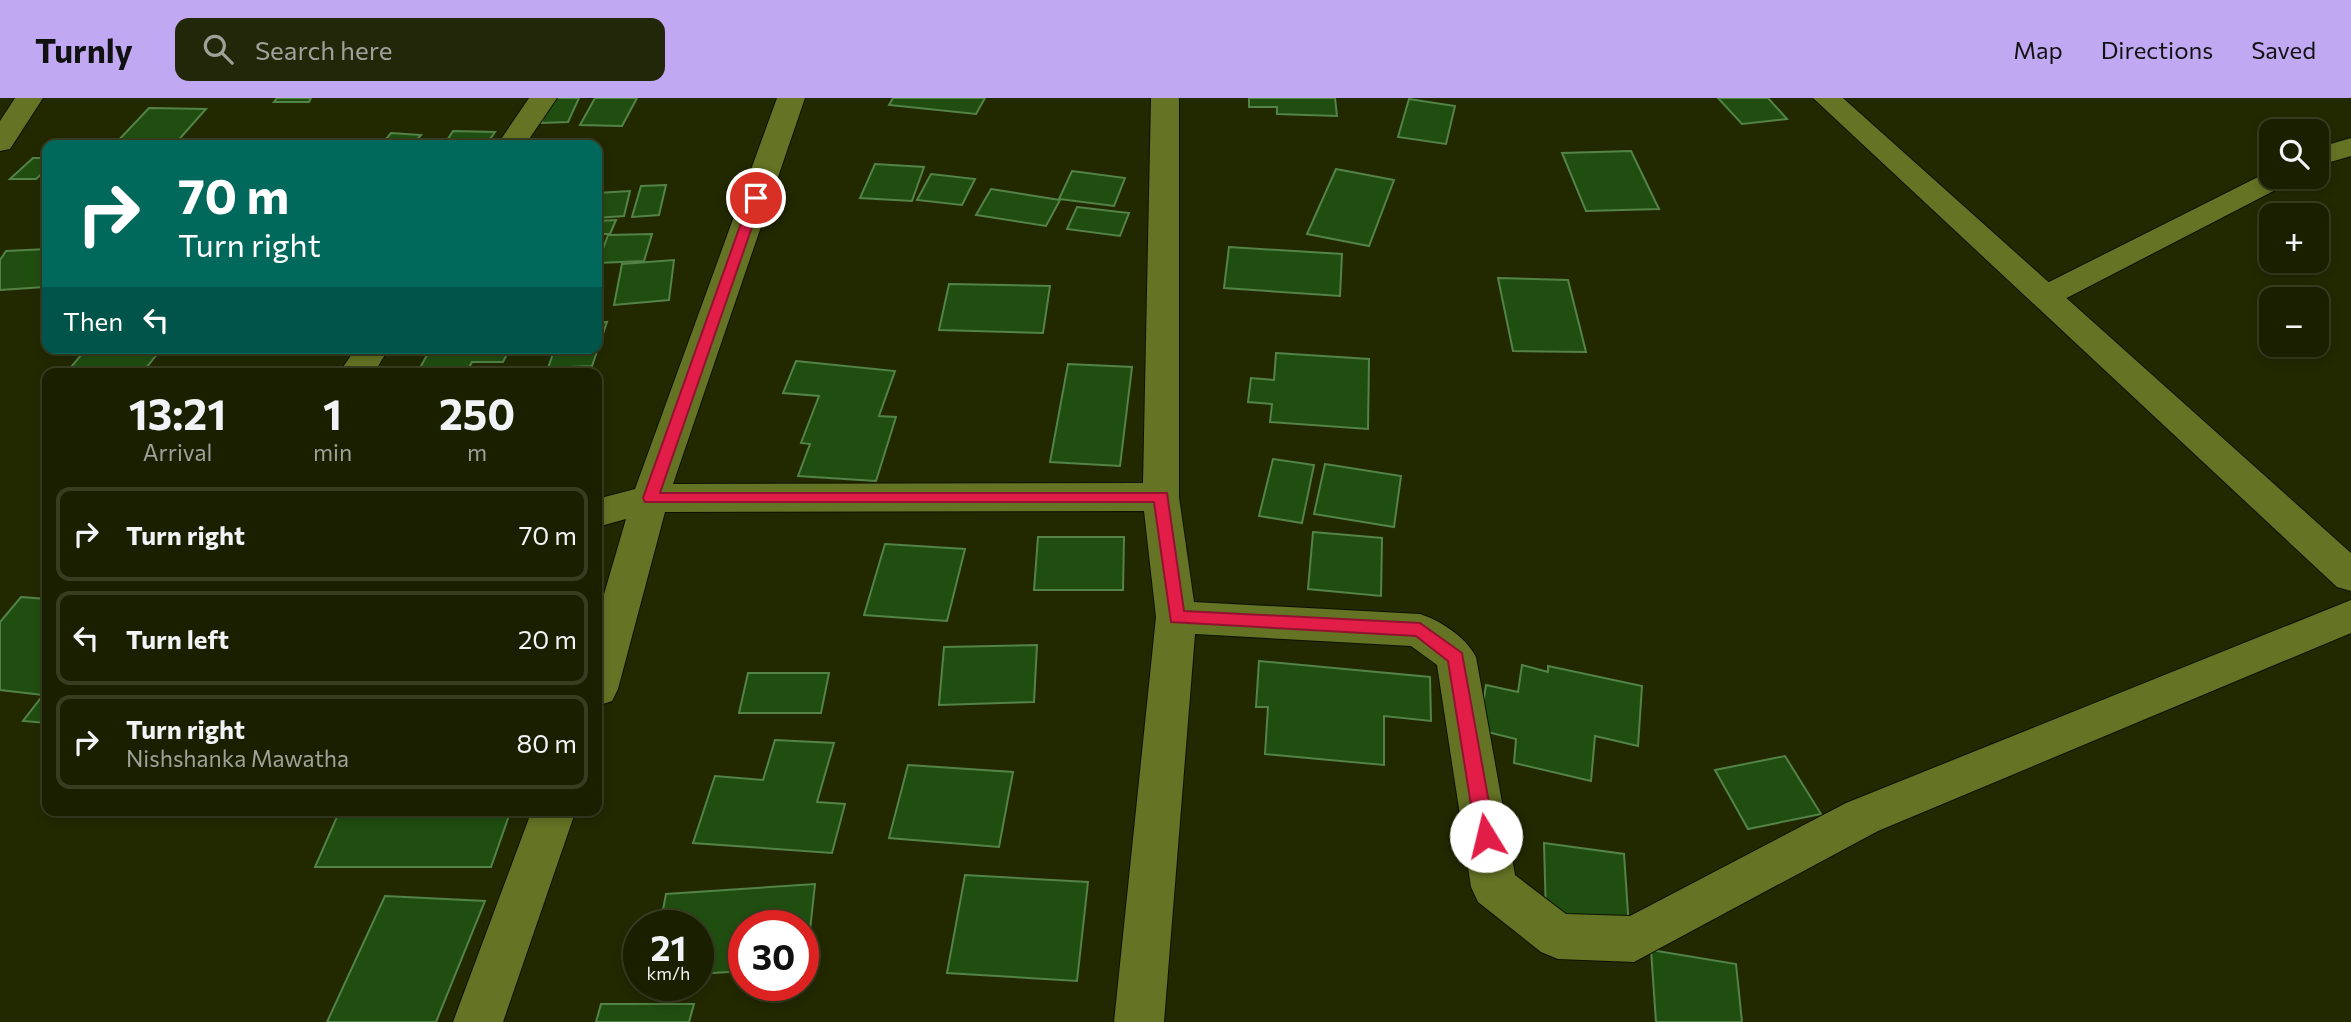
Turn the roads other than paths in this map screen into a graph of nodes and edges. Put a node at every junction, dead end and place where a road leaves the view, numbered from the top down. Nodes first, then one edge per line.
1 (29, 98) edge
2 (543, 98) edge
3 (791, 98) edge
4 (1165, 98) edge
5 (1827, 98) edge
6 (514, 140) edge
7 (0, 143) edge
8 (2351, 147) edge
9 (2329, 154) edge
10 (2259, 187) edge
11 (2046, 296) junction
12 (1161, 497) junction
13 (650, 498) junction
14 (602, 512) edge
15 (2351, 576) edge
16 (2351, 615) edge
17 (1177, 617) junction
18 (602, 672) edge
19 (552, 816) edge
20 (478, 1022) edge
21 (1139, 1022) edge

1 - 7 street
2 - 6 street
3 - 13 street
4 - 12 street
5 - 11 street
8 - 9 street
10 - 11 street
11 - 15 street
12 - 13 street
12 - 17 street
13 - 14 street
13 - 18 street
16 - 17 street
17 - 21 street
19 - 20 street

